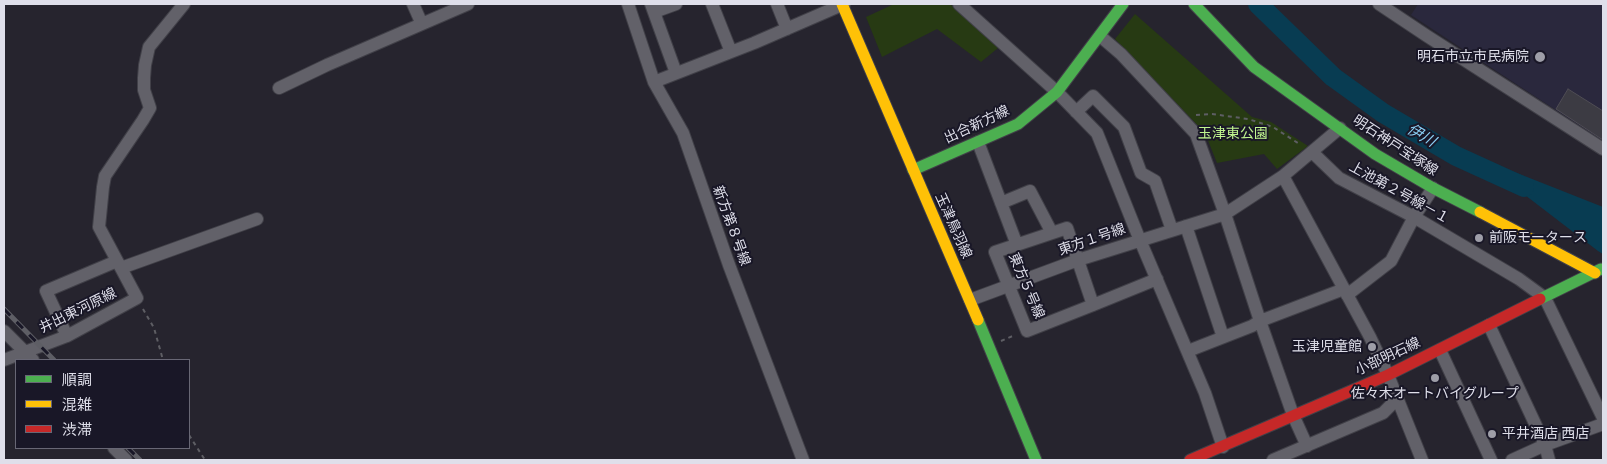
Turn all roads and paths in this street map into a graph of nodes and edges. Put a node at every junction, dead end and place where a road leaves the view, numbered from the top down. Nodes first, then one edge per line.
1 (184, 4) edge
2 (413, 4) edge
3 (468, 4) edge
4 (628, 4) edge
5 (676, 4) edge
6 (712, 4) edge
7 (778, 4) edge
8 (843, 4) edge
9 (959, 4) edge
10 (1123, 4) edge
11 (1194, 4) edge
12 (1379, 4) edge
13 (653, 8) edge
14 (421, 22) junction
15 (787, 29) junction
16 (1100, 36) junction
17 (731, 52) junction
18 (676, 73) junction
19 (654, 82) junction
20 (279, 88) dead end
21 (1057, 92) junction
22 (1076, 112) junction
23 (1179, 116) junction
24 (1340, 128) junction
25 (978, 142) junction
26 (1603, 150) edge
27 (1312, 152) junction
28 (913, 170) junction
29 (1283, 176) junction
30 (1433, 188) junction
31 (1001, 203) junction
32 (1225, 214) junction
33 (1414, 218) junction
34 (257, 220) dead end
35 (1186, 226) junction
36 (1172, 230) junction
37 (1052, 233) junction
38 (1141, 239) junction
39 (1017, 245) junction
40 (1078, 260) junction
41 (119, 265) junction
42 (1600, 273) edge
43 (1158, 279) junction
44 (1008, 286) junction
45 (1345, 292) junction
46 (136, 298) junction
47 (1545, 298) junction
48 (970, 300) junction
49 (1093, 305) junction
50 (1260, 321) junction
51 (1489, 325) junction
52 (4, 331) edge
53 (1027, 331) junction
54 (67, 336) junction
55 (1223, 337) junction
56 (989, 346) junction
57 (1440, 350) junction
58 (1188, 351) junction
59 (30, 356) edge
60 (163, 359) edge
61 (4, 360) edge
62 (1388, 375) junction
63 (1396, 400) junction
64 (1293, 415) junction
65 (1603, 418) edge
66 (1603, 424) edge
67 (190, 437) edge
68 (1545, 445) junction
69 (1306, 446) junction
70 (1224, 447) junction
71 (115, 449) edge
72 (126, 460) edge
73 (205, 460) edge
74 (803, 460) edge
75 (1036, 460) edge
76 (1190, 460) edge
77 (1273, 460) edge
78 (1422, 460) edge
79 (1491, 460) edge
80 (1512, 460) edge
81 (1549, 460) edge

1 - 41 street, 井出東河原線
2 - 14 street
3 - 14 street
4 - 19 street, 新方第８号線
5 - 13 street
6 - 17 street
7 - 15 street
8 - 15 street
8 - 28 main road, 玉津鳥羽線
9 - 21 street
10 - 16 main road, 出合新方線
11 - 24 main road, 明石神戸宝塚線
12 - 26 street
13 - 18 street
14 - 20 street
15 - 17 street
16 - 21 main road, 出合新方線
16 - 23 street
17 - 18 street
18 - 19 street
19 - 74 street, 新方第８号線
21 - 22 street
21 - 25 main road, 出合新方線
22 - 36 street
22 - 38 street
23 - 27 path
23 - 32 street
24 - 27 street, 東方１号線
24 - 30 main road, 明石神戸宝塚線
25 - 28 main road, 出合新方線
25 - 31 street
27 - 29 street, 東方１号線
27 - 33 street, 上池第２号線－１
28 - 48 main road, 玉津鳥羽線
29 - 32 street, 東方１号線
29 - 45 street
30 - 33 street
30 - 42 main road, 明石神戸宝塚線
31 - 37 street
31 - 39 street
32 - 35 street, 東方１号線
32 - 50 street
33 - 45 street
33 - 47 street, 上池第２号線－１
34 - 41 street
35 - 36 street, 東方１号線
35 - 55 street
36 - 38 street, 東方１号線
37 - 39 street, 東方５号線
37 - 40 street
38 - 40 street, 東方１号線
38 - 43 street
39 - 44 street, 東方５号線
40 - 44 street, 東方１号線
40 - 49 street
41 - 46 street, 井出東河原線
41 - 54 street
42 - 47 main road, 小部明石線
43 - 49 street, 東方５号線
43 - 58 street
44 - 48 street, 東方１号線
44 - 53 street, 東方５号線
45 - 50 street
45 - 62 street
46 - 54 street, 井出東河原線
46 - 60 path
47 - 51 main road, 小部明石線
47 - 65 street
48 - 56 main road, 玉津鳥羽線
49 - 53 street, 東方５号線
50 - 55 street
50 - 64 street
51 - 57 main road, 小部明石線
51 - 68 street
52 - 59 street
53 - 56 path
54 - 59 street, 井出東河原線
55 - 58 street
56 - 75 main road, 玉津鳥羽線
57 - 62 main road, 小部明石線
57 - 79 street
58 - 70 street
59 - 61 street, 井出東河原線
62 - 63 street
62 - 64 main road, 小部明石線
63 - 69 street
63 - 78 street
64 - 69 street
64 - 70 main road, 小部明石線
66 - 68 street
67 - 73 path
68 - 80 street
68 - 81 street
69 - 77 street
70 - 76 main road, 小部明石線
71 - 72 street

